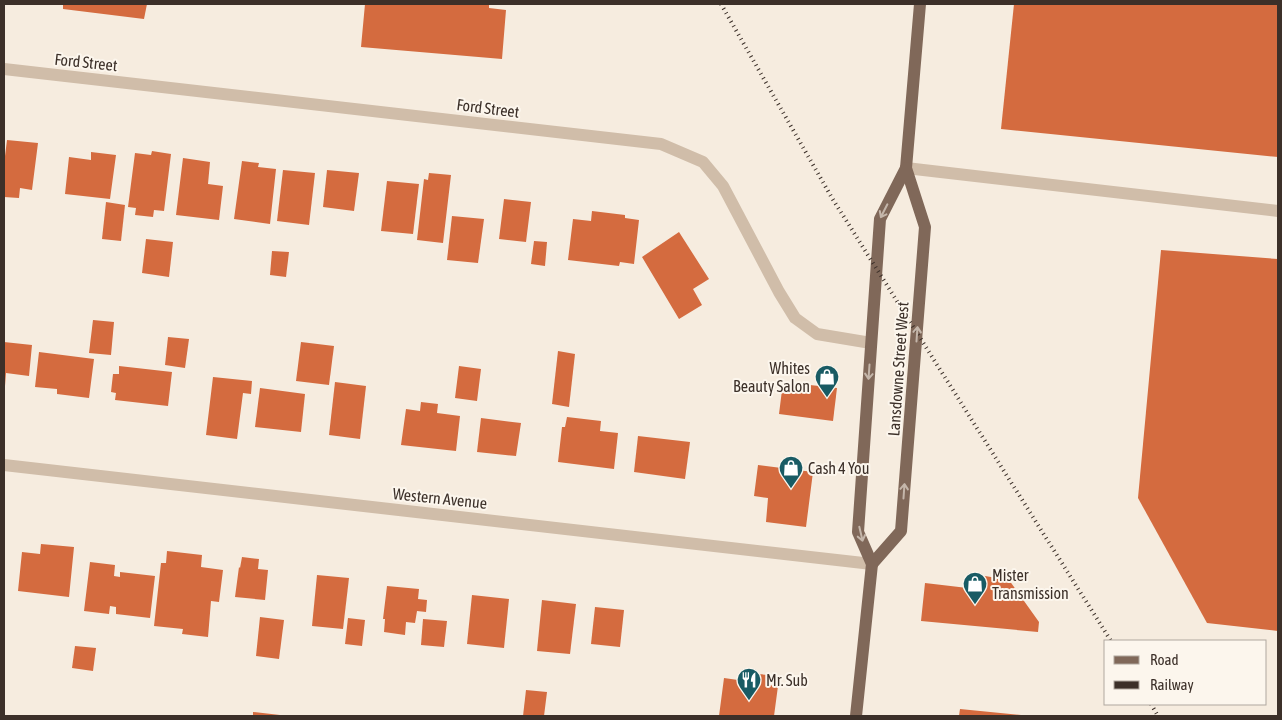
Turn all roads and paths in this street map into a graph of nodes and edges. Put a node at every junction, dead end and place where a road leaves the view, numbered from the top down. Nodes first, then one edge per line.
1 (920, 4) edge
2 (4, 69) edge
3 (906, 168) junction
4 (1278, 211) edge
5 (871, 343) junction
6 (4, 465) edge
7 (872, 564) junction
8 (856, 716) edge

1 - 3 main road, Lansdowne Street West
2 - 5 street, Ford Street
3 - 4 street
3 -> 5 main road, Lansdowne Street West
7 -> 3 main road, Lansdowne Street West
5 -> 7 main road, Lansdowne Street West
6 - 7 street, Western Avenue
7 - 8 main road, Lansdowne Street West

